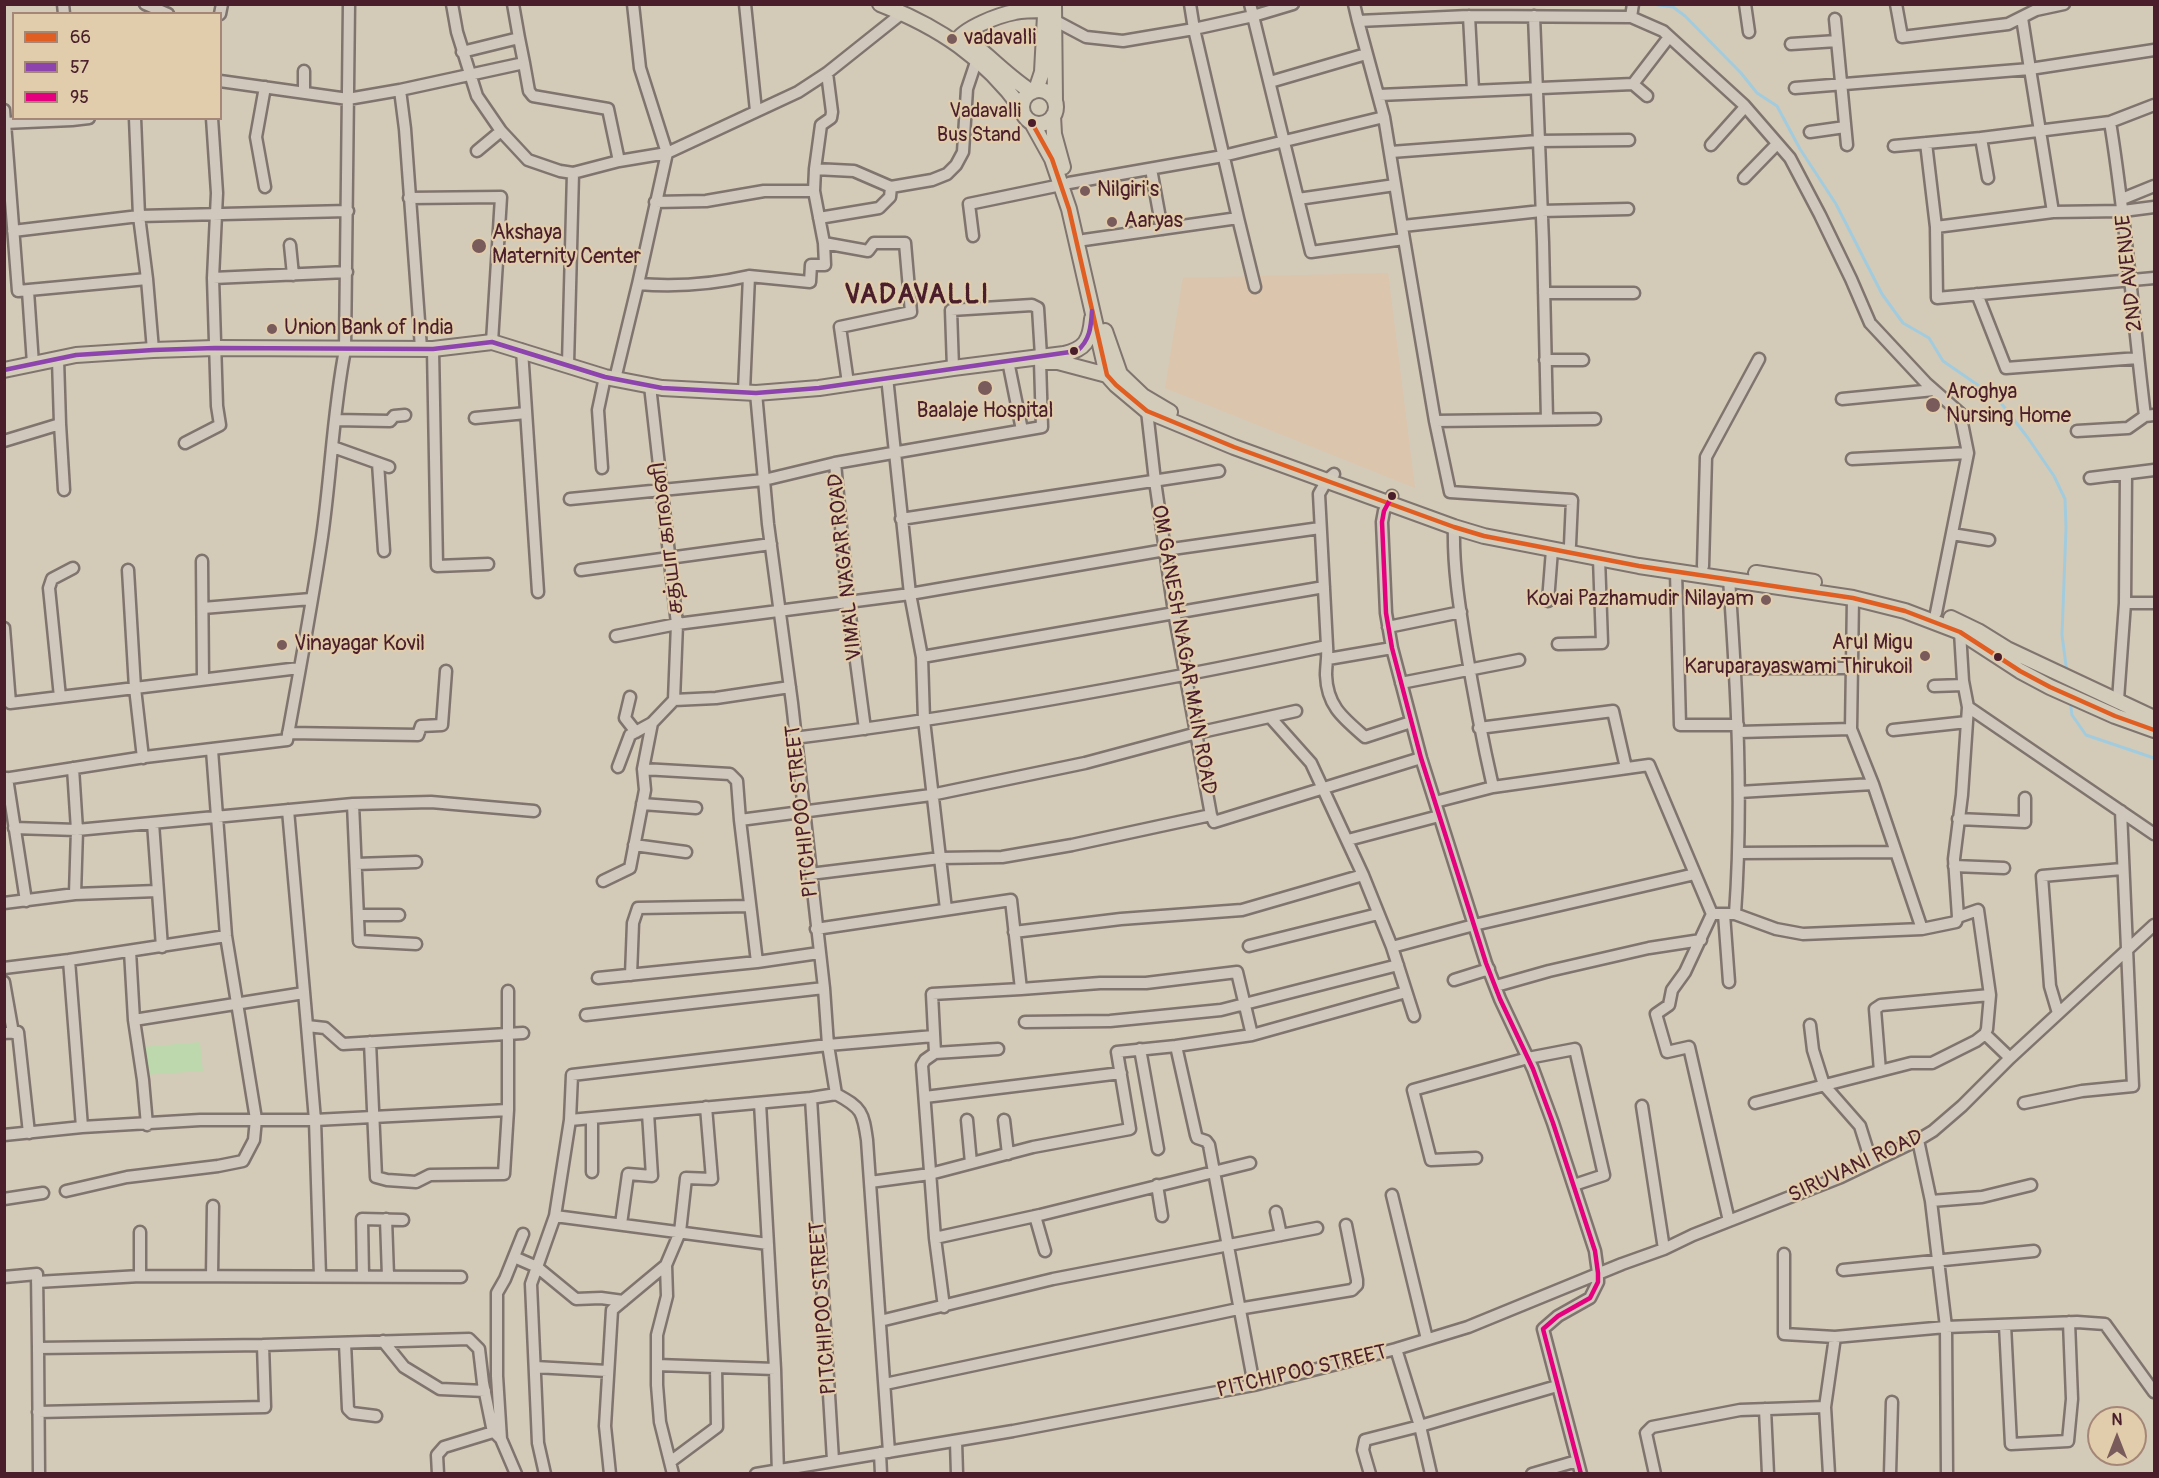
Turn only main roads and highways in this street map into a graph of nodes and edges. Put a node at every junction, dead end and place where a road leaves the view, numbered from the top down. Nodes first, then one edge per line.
1 (880, 4) edge
2 (900, 9) edge
3 (1049, 10) edge
4 (958, 38) junction
5 (1034, 91) junction
6 (1022, 109) junction
7 (1054, 109) junction
8 (1032, 123) junction
9 (1065, 184) junction
10 (1092, 311) junction
11 (1104, 326) junction
12 (1077, 351) junction
13 (1100, 351) junction
14 (1040, 358) junction
15 (1058, 362) junction
16 (4, 370) edge
17 (1111, 371) junction
18 (1330, 477) junction
19 (1390, 500) junction
20 (1962, 628) junction
21 (2154, 718) edge
22 (2154, 730) edge

1 - 2 main road
2 - 4 main road
3 - 4 main road
3 - 5 main road
3 - 7 main road
4 - 5 main road
4 - 6 main road
5 - 6 main road
5 - 7 main road
6 - 8 main road
7 - 8 main road
7 - 9 main road
8 - 9 main road
9 - 10 main road
9 - 11 main road
10 - 12 main road
10 - 13 main road
11 - 13 main road
11 - 17 main road
12 - 13 main road
12 - 14 main road
13 - 15 main road
13 - 17 main road
14 - 15 main road
14 - 16 main road
15 - 17 main road
17 - 18 main road
17 - 18 main road
18 - 19 main road
19 - 20 main road
19 - 20 main road
20 - 21 main road
20 - 22 main road

